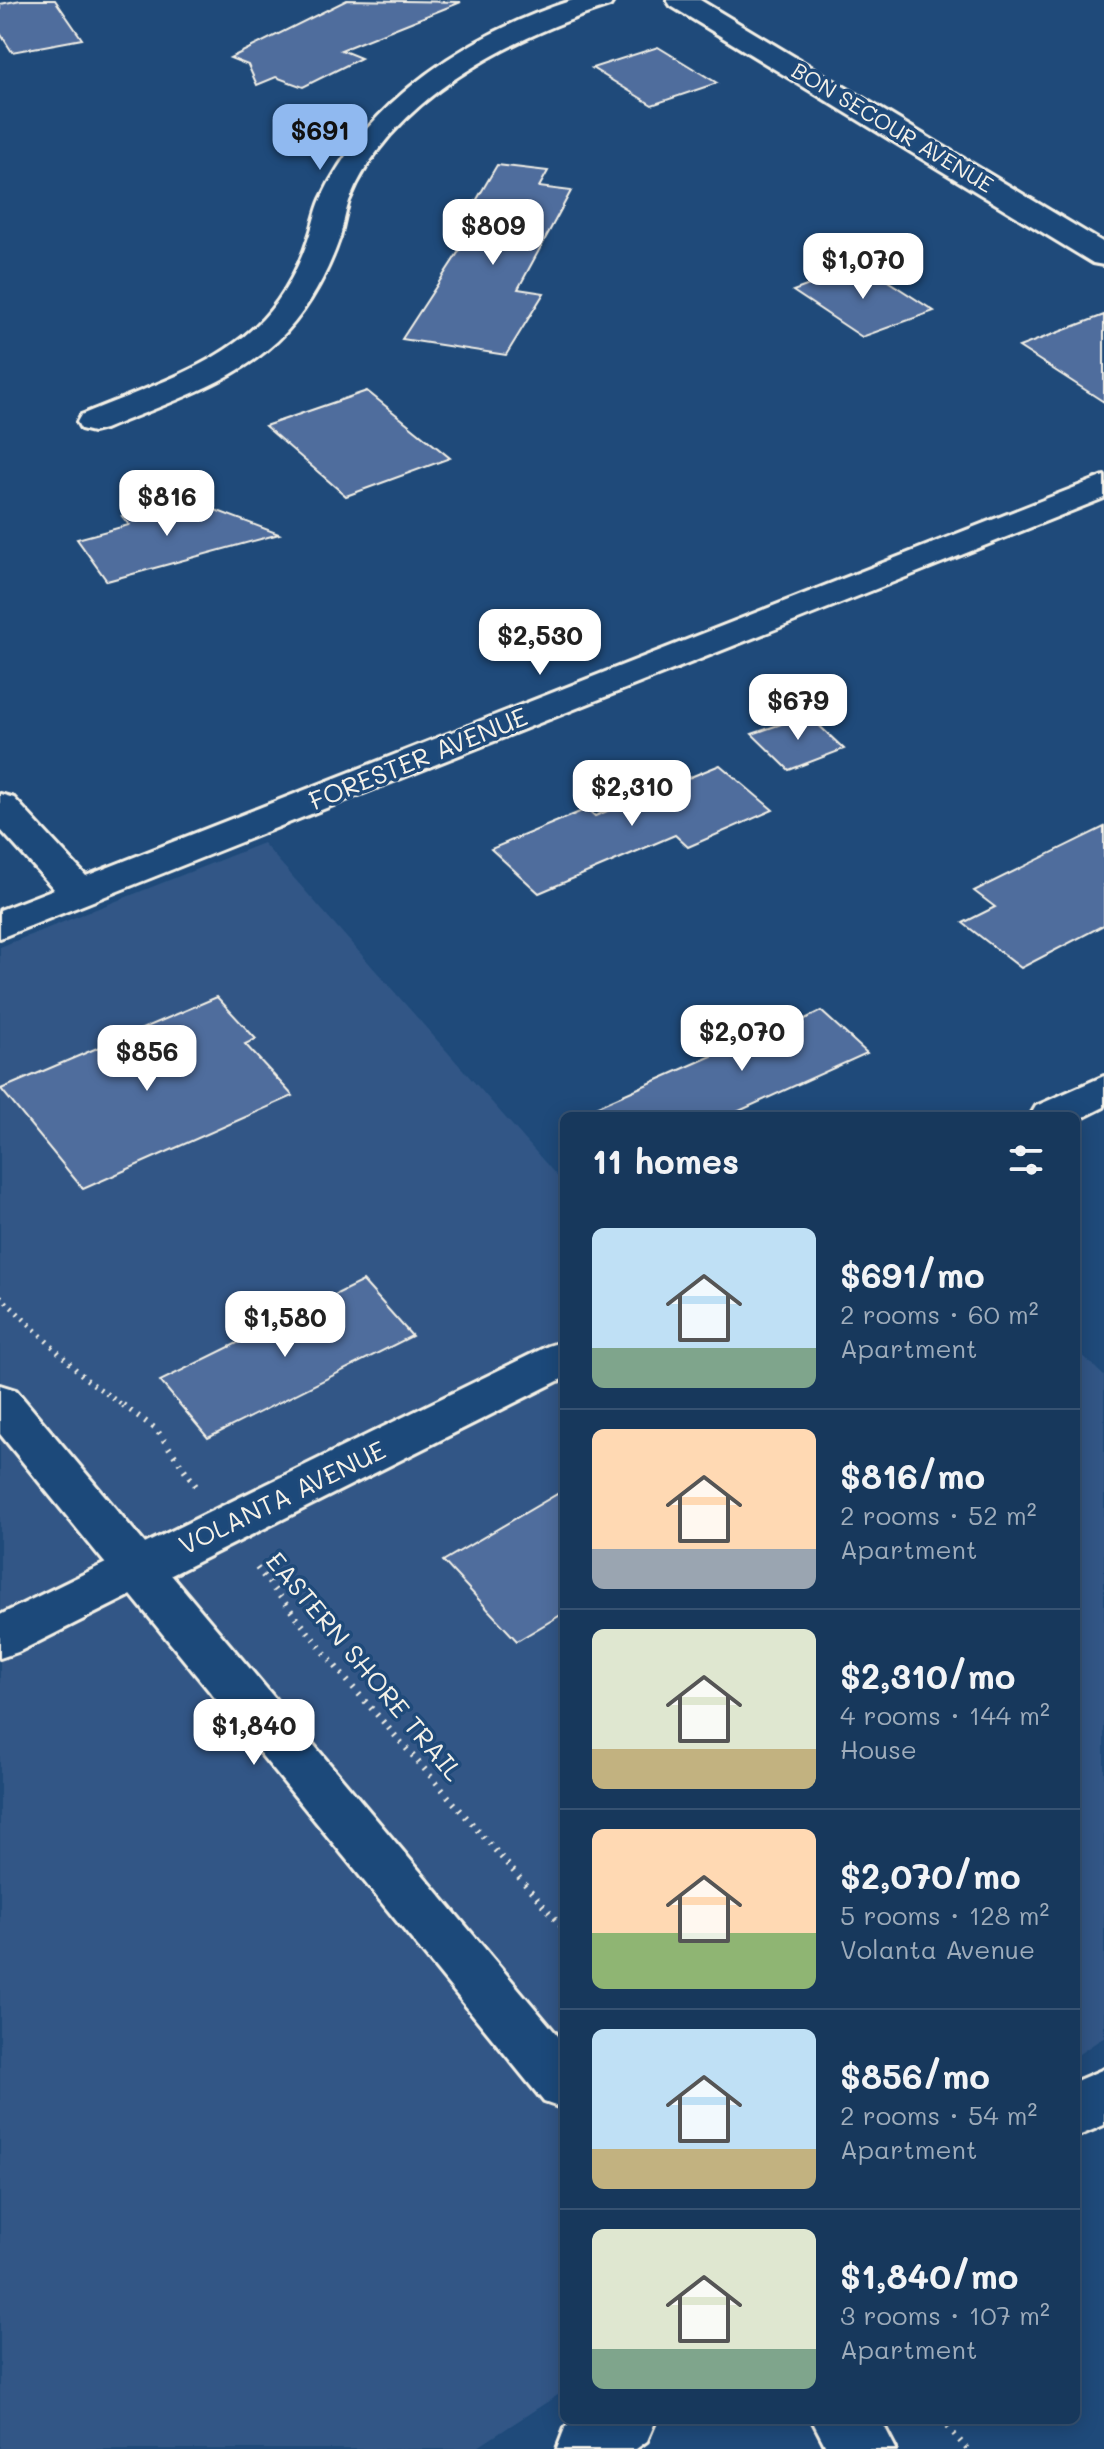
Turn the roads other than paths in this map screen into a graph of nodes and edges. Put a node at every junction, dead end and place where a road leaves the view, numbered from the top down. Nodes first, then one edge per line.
1 (600, 0) edge
2 (681, 0) edge
3 (1104, 256) edge
4 (93, 422) dead end
5 (1104, 486) edge
6 (0, 806) edge
7 (79, 892) junction
8 (0, 925) edge
9 (1104, 1090) edge
10 (1059, 1112) edge
11 (560, 1360) edge
12 (0, 1402) edge
13 (139, 1568) junction
14 (0, 1638) edge
15 (560, 2079) edge
16 (1104, 2094) edge
17 (1080, 2109) edge
18 (621, 2424) edge
19 (845, 2424) edge
20 (587, 2449) edge
21 (866, 2449) edge

1 - 4 street
2 - 3 street, BON SECOUR AVENUE
5 - 7 street, FORESTER AVENUE
6 - 7 street
7 - 8 street, FORESTER AVENUE
9 - 10 street
11 - 13 street, VOLANTA AVENUE
12 - 13 street
13 - 14 street, VOLANTA AVENUE
13 - 15 street
16 - 17 street
18 - 20 street
19 - 21 street

